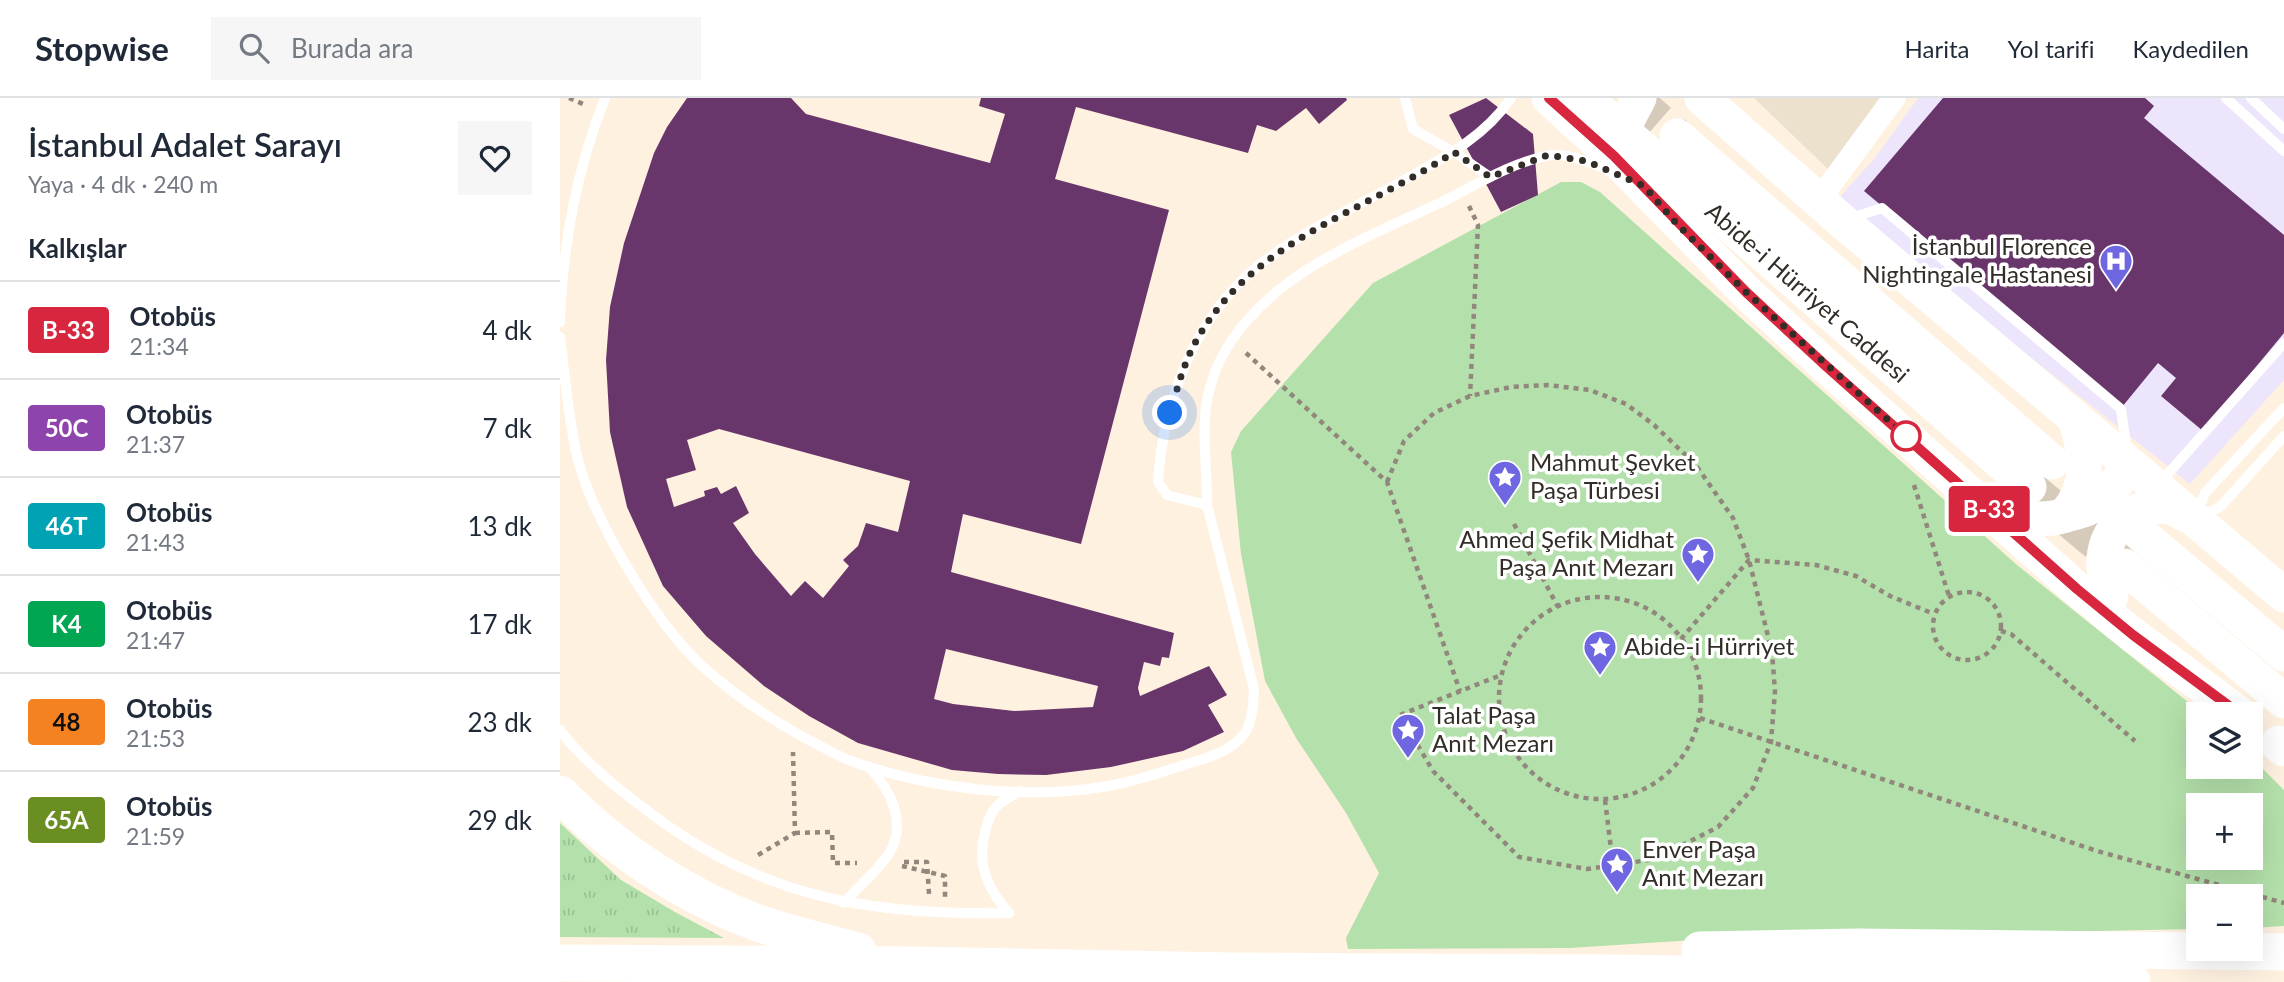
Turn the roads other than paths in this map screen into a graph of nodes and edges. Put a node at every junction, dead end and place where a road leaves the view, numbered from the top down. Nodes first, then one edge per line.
1 (605, 98) edge
2 (1405, 98) edge
3 (1511, 98) edge
4 (1549, 98) edge
5 (1585, 98) edge
6 (1639, 98) edge
7 (1702, 98) edge
8 (1894, 98) edge
9 (2227, 98) edge
10 (2251, 98) edge
11 (2284, 129) edge
12 (1677, 136) tunnel mouth
13 (1618, 143) junction
14 (2284, 151) edge
15 (1454, 152) junction
16 (1490, 177) junction
17 (1644, 186) junction
18 (1830, 211) junction
19 (560, 322) edge
20 (560, 337) edge
21 (2284, 342) edge
22 (2284, 408) edge
23 (2075, 418) junction
24 (2284, 436) edge
25 (2129, 465) junction
26 (2157, 487) junction
27 (1207, 505) junction
28 (1987, 507) junction
29 (2066, 515) junction
30 (2195, 519) junction
31 (2142, 535) tunnel mouth
32 (2124, 566) tunnel mouth
33 (2284, 595) edge
34 (2133, 635) junction
35 (2284, 654) edge
36 (2284, 701) edge
37 (2224, 702) edge
38 (560, 730) edge
39 (2263, 732) edge
40 (2282, 746) edge
41 (868, 766) junction
42 (1019, 791) junction
43 (560, 794) edge
44 (843, 903) junction
45 (2284, 952) edge
46 (560, 963) edge
47 (913, 965) junction
48 (1332, 971) junction
49 (2132, 982) edge

1 - 19 lane
2 - 15 lane
3 - 15 lane
4 - 13 main road
5 - 13 main road, Abide-i Hürriyet Caddesi
6 - 13 main road
7 - 18 main road
8 - 18 street
9 - 14 lane
10 - 11 lane
12 - 13 main road, Abide-i Hürriyet Caddesi
13 - 17 main road
15 - 16 lane
15 - 27 lane
16 - 17 lane
16 - 27 lane
17 - 28 main road
18 - 23 main road
18 - 25 lane
20 - 41 lane
21 - 26 lane
22 - 30 lane
23 - 25 main road
23 - 29 main road
24 - 30 lane
25 - 26 main road
25 - 29 main road
26 - 30 main road
27 - 42 lane
28 - 29 main road
28 - 34 main road
30 - 33 main road
30 - 34 main road
31 - 35 main road
32 - 36 main road
34 - 37 main road
38 - 44 lane
39 - 40 main road
41 - 42 lane
41 - 44 lane
42 - 44 lane
43 - 47 highway
45 - 48 highway
46 - 47 highway
47 - 48 highway
48 - 49 highway

